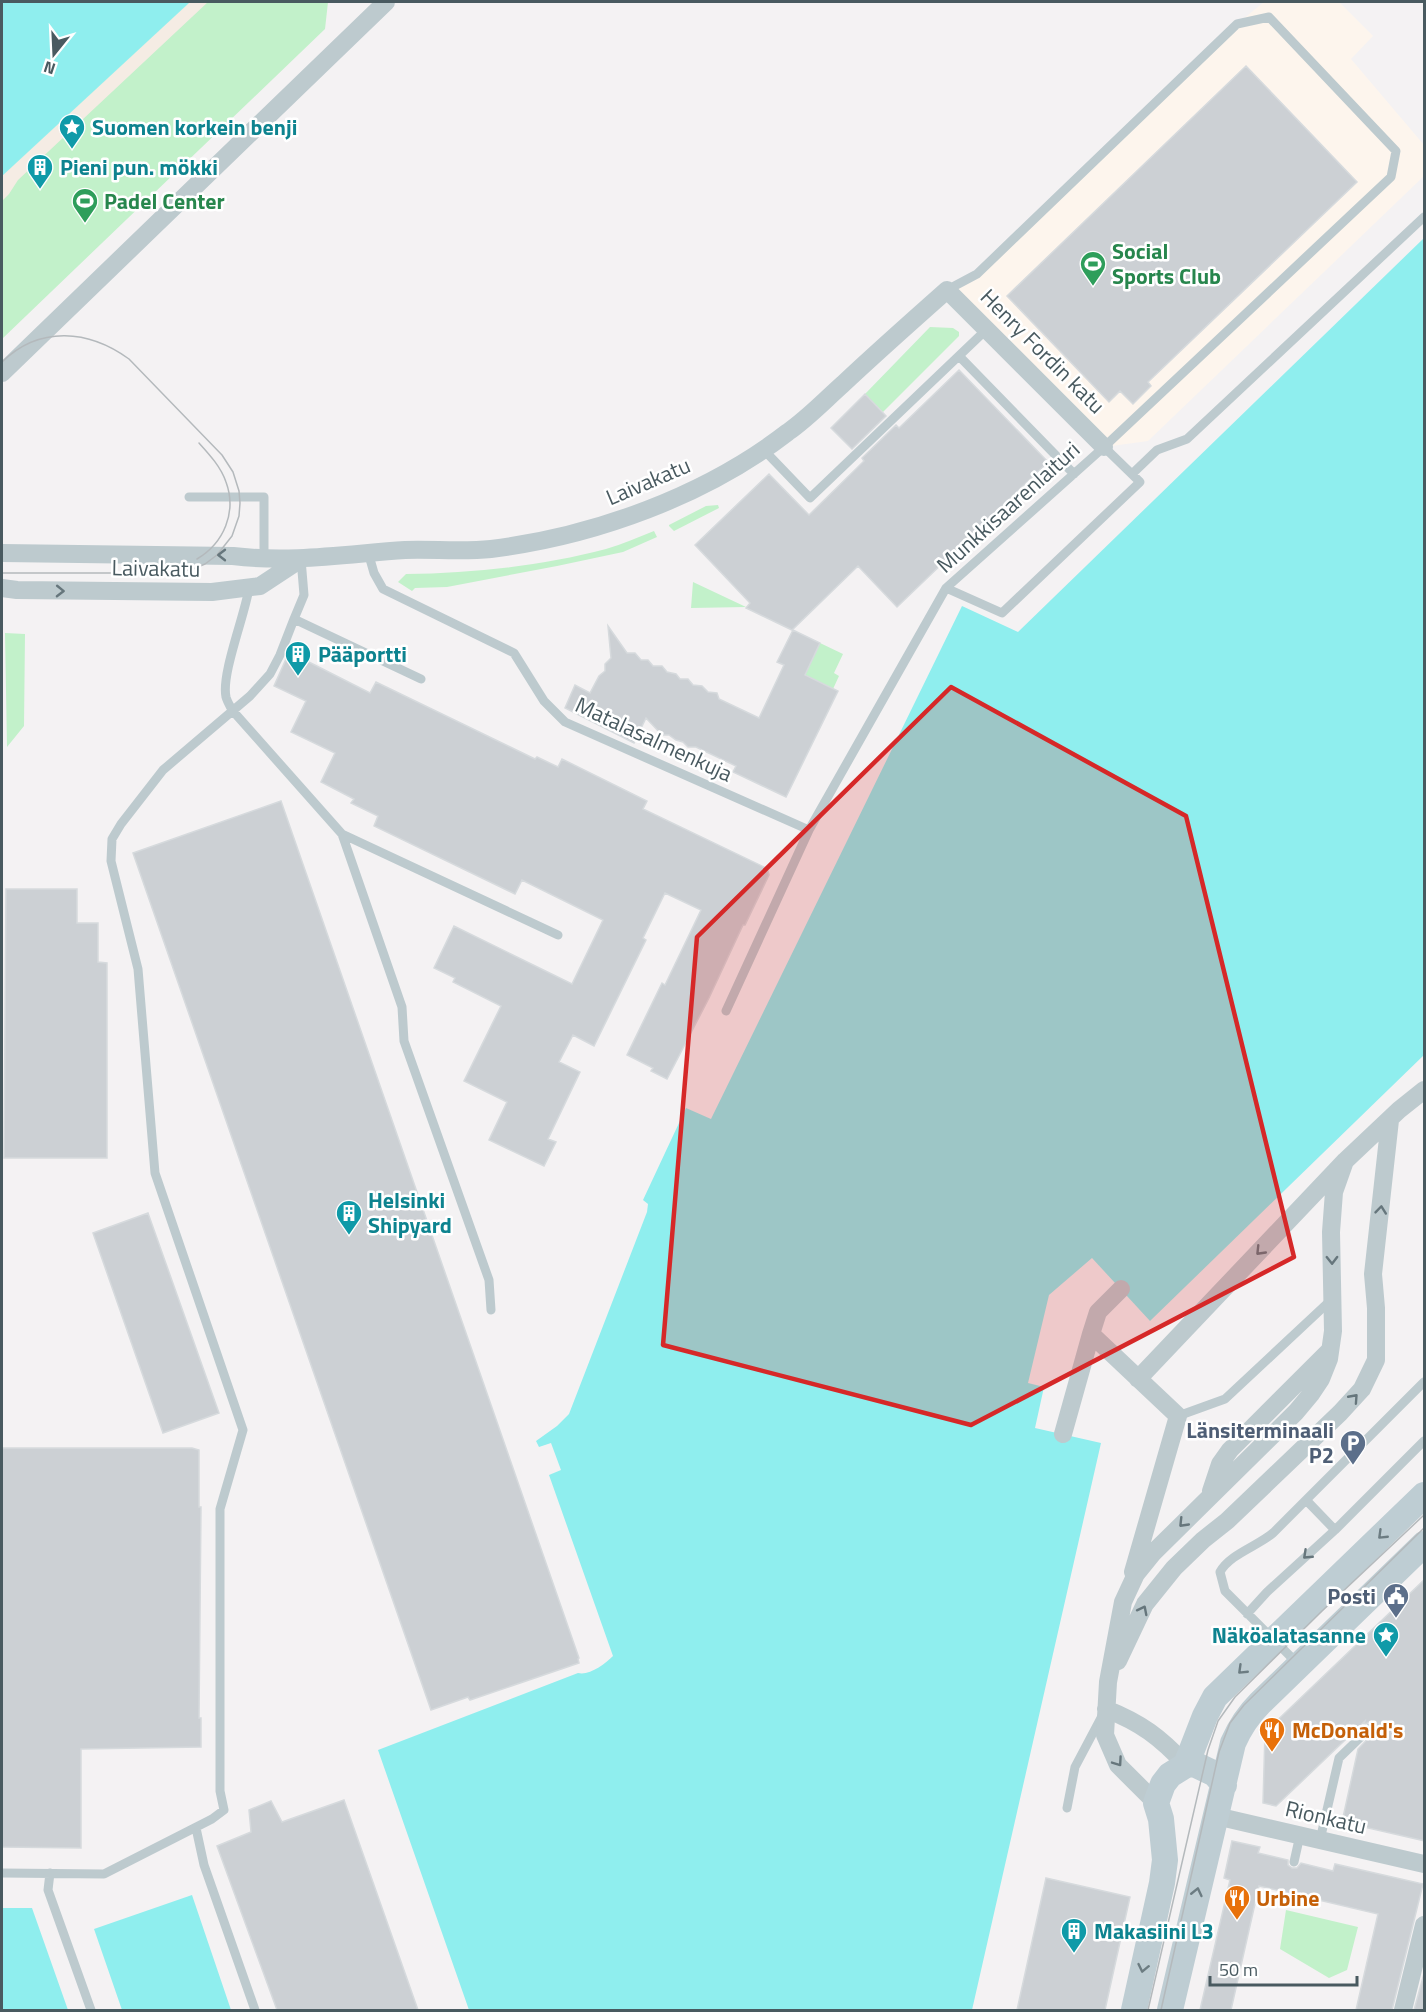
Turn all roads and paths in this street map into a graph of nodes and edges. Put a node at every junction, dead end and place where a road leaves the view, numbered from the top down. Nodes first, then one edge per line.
1 (386, 2) edge
2 (1425, 217) edge
3 (947, 290) junction
4 (987, 329) junction
5 (959, 356) junction
6 (2, 373) edge
7 (1104, 447) junction
8 (763, 449) junction
9 (1074, 474) junction
10 (1132, 474) junction
11 (189, 497) dead end
12 (368, 552) junction
13 (2, 553) edge
14 (301, 559) junction
15 (264, 560) junction
16 (2, 588) edge
17 (249, 588) junction
18 (946, 588) junction
19 (294, 619) junction
20 (421, 679) dead end
21 (232, 710) junction
22 (809, 830) junction
23 (342, 834) junction
24 (558, 935) dead end
25 (726, 1011) dead end
26 (1425, 1090) edge
27 (1390, 1120) junction
28 (1345, 1161) junction
29 (1121, 1289) dead end
30 (1332, 1298) junction
31 (491, 1310) dead end
32 (1091, 1334) junction
33 (1138, 1379) junction
34 (1425, 1382) edge
35 (1178, 1416) junction
36 (1063, 1434) dead end
37 (1425, 1442) edge
38 (1425, 1495) edge
39 (1307, 1501) junction
40 (1335, 1530) junction
41 (1425, 1544) edge
42 (1123, 1602) junction
43 (1247, 1614) junction
44 (1273, 1640) junction
45 (1299, 1665) junction
46 (1108, 1682) junction
47 (1106, 1709) junction
48 (1370, 1728) dead end
49 (1186, 1765) junction
50 (1224, 1785) junction
51 (1156, 1803) junction
52 (1067, 1808) dead end
53 (1216, 1816) junction
54 (196, 1828) junction
55 (1299, 1835) junction
56 (1320, 1840) junction
57 (1294, 1862) dead end
58 (1425, 1864) edge
59 (2, 1873) edge
60 (50, 1874) junction
61 (1425, 1924) edge
62 (91, 2010) edge
63 (255, 2010) edge
64 (1134, 2010) edge
65 (1170, 2010) edge
66 (1403, 2010) edge

1 - 6 street
2 - 10 lane
3 - 4 street, Henry Fordin katu
3 - 7 lane, Munkkisaarenlaituri
3 - 8 street, Laivakatu
4 - 5 lane
4 - 7 street, Henry Fordin katu
5 - 8 lane
5 - 9 lane
7 - 9 lane, Munkkisaarenlaituri
7 - 10 lane
8 - 12 street, Laivakatu
9 - 18 lane, Munkkisaarenlaituri
10 - 18 lane
11 - 15 lane
12 - 14 street, Laivakatu
12 - 22 lane, Matalasalmenkuja
15 -> 13 street, Laivakatu
14 - 15 street, Laivakatu
14 - 17 street, Laivakatu
14 - 19 lane
16 -> 17 street, Laivakatu
17 - 21 lane
18 - 22 lane, Munkkisaarenlaituri
19 - 20 lane
19 - 21 lane
21 - 23 lane
21 - 54 lane
22 - 25 lane, Munkkisaarenlaituri
23 - 24 lane
23 - 31 lane
26 - 27 street
27 - 28 street
46 -> 27 street
28 -> 30 street
28 -> 33 street
29 - 32 street
30 - 35 lane
30 -> 42 street
32 - 33 street
32 - 36 street
33 - 35 street
34 - 39 lane
35 - 42 street
37 - 40 lane
38 -> 44 main road
39 - 40 lane
39 - 43 lane
40 -> 43 lane
41 - 45 main road
42 - 46 street
43 - 44 lane
44 - 45 lane
44 -> 49 main road
45 - 50 main road
46 - 47 street
47 - 49 street
47 -> 51 street
47 - 52 lane
48 - 56 lane
49 - 50 main road
49 - 51 main road
50 - 53 main road
51 -> 64 main road
53 - 55 street, Rionkatu
65 -> 53 main road
54 - 60 lane
54 - 63 lane
55 - 56 street, Rionkatu
55 - 57 lane
56 - 58 street, Rionkatu
59 - 60 lane
60 - 62 lane
61 - 66 street

